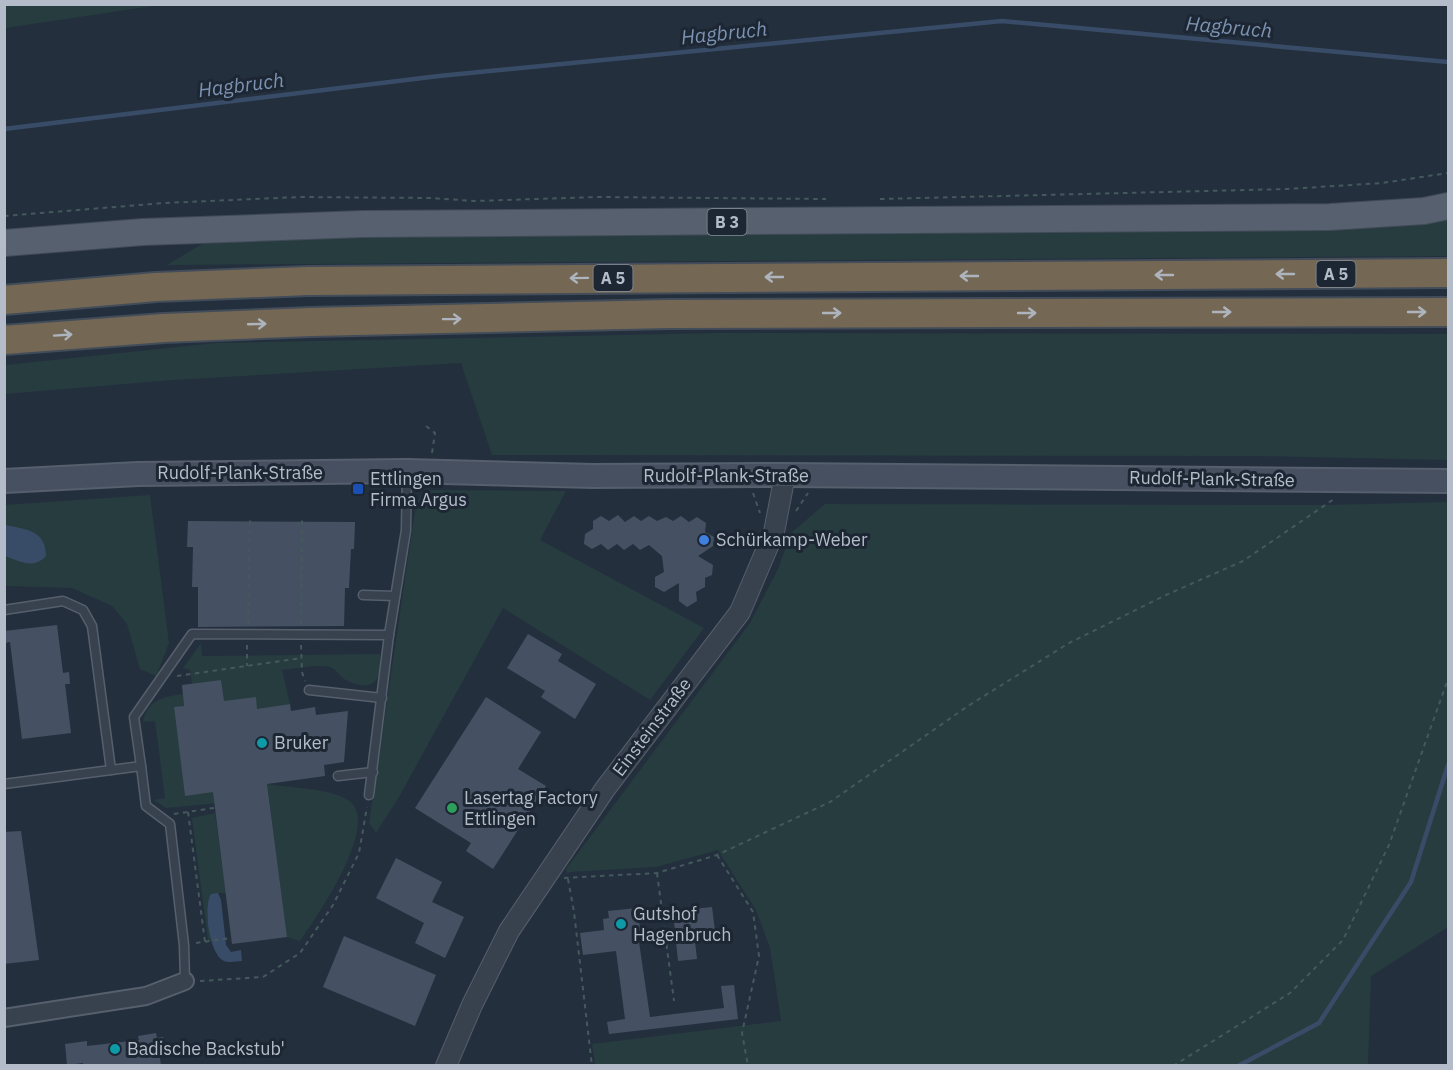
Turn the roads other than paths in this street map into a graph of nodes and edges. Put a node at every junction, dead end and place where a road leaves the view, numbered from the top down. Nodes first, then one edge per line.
1 (1449, 206) edge
2 (4, 243) edge
3 (1449, 273) edge
4 (4, 300) edge
5 (1449, 312) edge
6 (4, 340) edge
7 (407, 471) junction
8 (785, 475) junction
9 (4, 481) edge
10 (1449, 481) edge
11 (363, 595) dead end
12 (395, 596) junction
13 (4, 610) edge
14 (389, 635) junction
15 (309, 690) road end
16 (382, 698) junction
17 (141, 766) junction
18 (111, 771) junction
19 (373, 772) junction
20 (338, 776) dead end
21 (4, 784) edge
22 (369, 795) road end
23 (185, 981) joint
24 (4, 1018) edge
25 (446, 1065) edge

1 - 2 main road, B 3
3 -> 4 highway, A 5
6 -> 5 highway, A 5
7 - 8 main road, Rudolf-Plank-Straße
7 - 9 main road, Rudolf-Plank-Straße
7 - 12 lane
8 - 10 main road, Rudolf-Plank-Straße
8 - 25 street, Einsteinstraße
11 - 12 lane
12 - 14 lane
13 - 18 lane
14 - 16 lane
14 - 17 lane
15 - 16 lane
16 - 19 lane
17 - 18 lane
17 - 23 lane
18 - 21 lane
19 - 20 lane
19 - 22 lane
23 - 24 street

